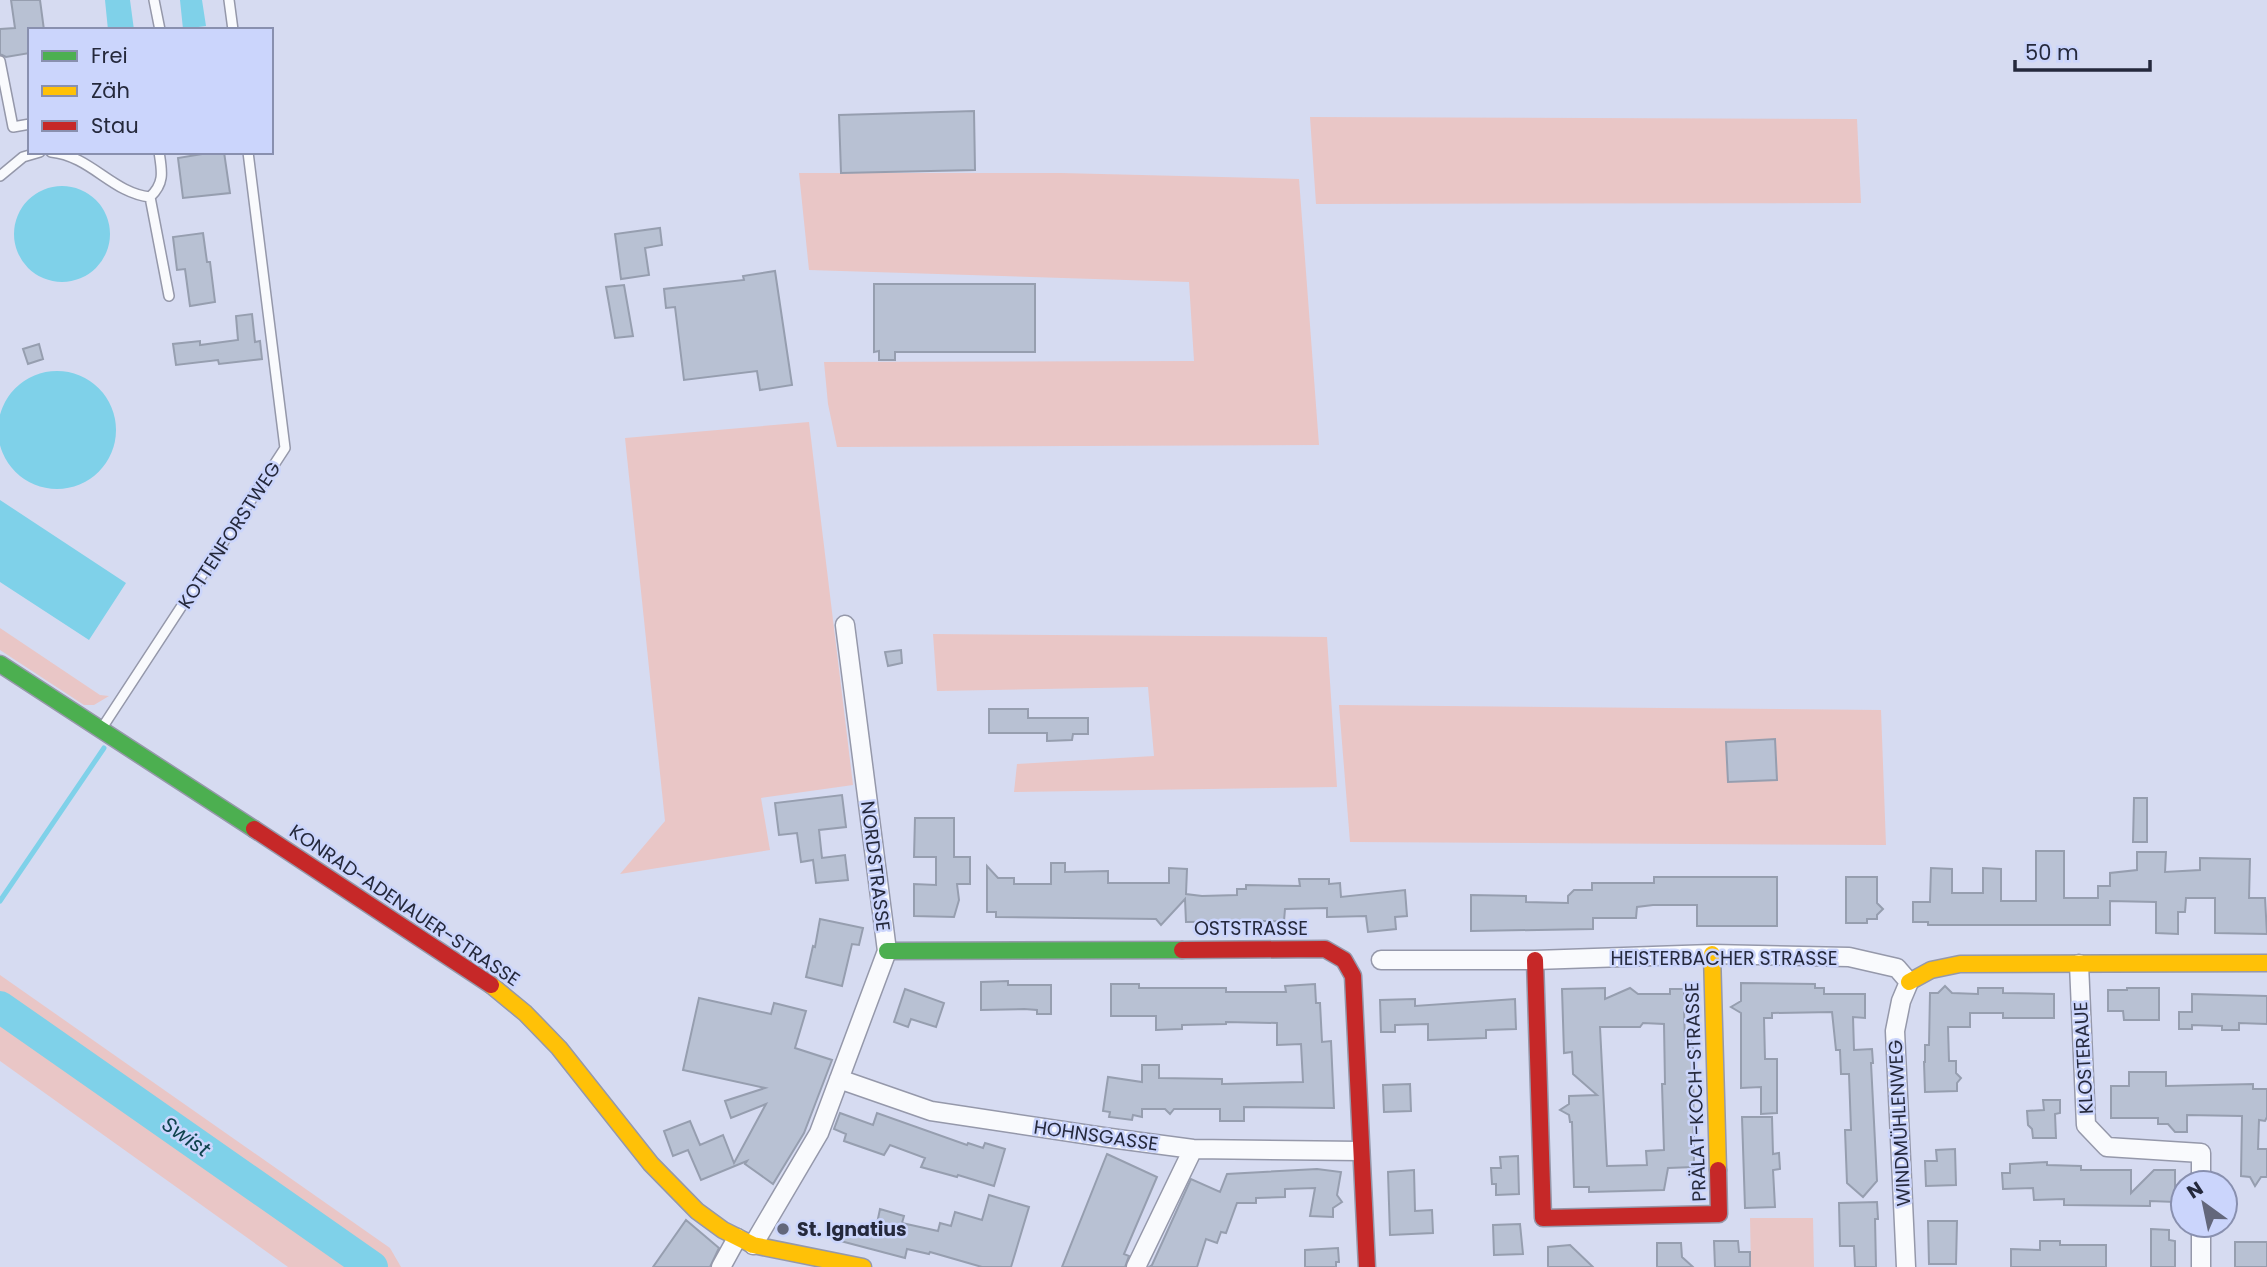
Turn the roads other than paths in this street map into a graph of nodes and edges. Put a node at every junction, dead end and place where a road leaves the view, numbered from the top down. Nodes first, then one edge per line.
1 (154, 0) edge
2 (229, 0) edge
3 (160, 28) edge
4 (233, 28) edge
5 (0, 61) edge
6 (28, 124) edge
7 (33, 154) edge
8 (62, 154) edge
9 (159, 154) edge
10 (248, 154) edge
11 (0, 176) edge
12 (150, 197) junction
13 (169, 296) dead end
14 (845, 625) dead end
15 (0, 664) edge
16 (101, 730) junction
17 (887, 951) junction
18 (1712, 954) junction
19 (1381, 960) dead end
20 (1535, 960) junction
21 (2267, 963) edge
22 (2078, 964) junction
23 (1909, 982) junction
24 (839, 1079) junction
25 (1193, 1149) junction
26 (1360, 1151) junction
27 (2201, 1169) edge
28 (2201, 1239) edge
29 (745, 1242) junction
30 (813, 1263) edge
31 (721, 1267) edge
32 (863, 1267) edge
33 (1136, 1267) edge
34 (1367, 1267) edge
35 (1906, 1267) edge
36 (2201, 1267) edge

1 - 3 lane
2 - 4 lane
5 - 6 lane
7 - 11 lane
8 - 12 lane
9 - 12 lane
10 - 16 lane, KOTTENFORSTWEG
12 - 13 lane
14 - 17 street, NORDSTRASSE
15 - 16 street, KONRAD-ADENAUER-STRASSE
16 - 29 street, KONRAD-ADENAUER-STRASSE
17 - 24 street, NORDSTRASSE
17 - 26 street, OSTSTRASSE
18 - 20 street, HEISTERBACHER STRASSE
18 - 20 street, PRÄLAT-KOCH-STRASSE
18 - 23 street, HEISTERBACHER STRASSE
19 - 20 street, HEISTERBACHER STRASSE
21 - 22 street
22 - 23 street
22 - 27 street, KLOSTERAUE
23 - 35 street, WINDMÜHLENWEG
24 - 25 street, HOHNSGASSE
24 - 29 street, NORDSTRASSE
25 - 26 street, HOHNSGASSE
25 - 33 street
26 - 34 street, OSTSTRASSE
28 - 36 street
29 - 30 street, KONRAD-ADENAUER-STRASSE
29 - 31 street, NORDSTRASSE
30 - 32 street, KONRAD-ADENAUER-STRASSE

